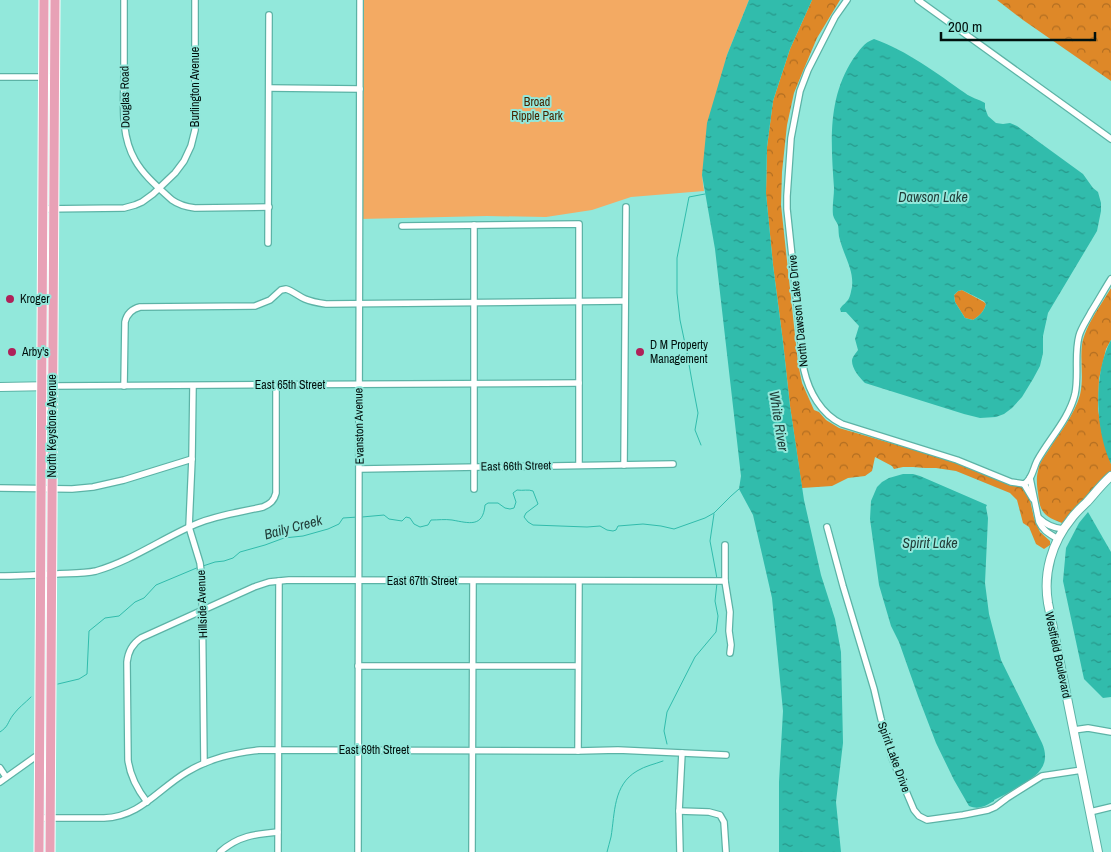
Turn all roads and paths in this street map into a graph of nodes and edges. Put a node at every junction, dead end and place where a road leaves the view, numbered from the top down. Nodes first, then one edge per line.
1 (44, 0) edge
2 (55, 0) edge
3 (124, 0) edge
4 (195, 0) edge
5 (360, 0) edge
6 (847, 0) edge
7 (918, 0) edge
8 (269, 15) dead end
9 (0, 77) edge
10 (43, 77) junction
11 (54, 77) junction
12 (269, 88) junction
13 (360, 88) junction
14 (1111, 139) edge
15 (159, 188) junction
16 (268, 207) junction
17 (626, 207) dead end
18 (42, 209) junction
19 (53, 209) junction
20 (474, 225) junction
21 (402, 226) dead end
22 (268, 243) dead end
23 (1111, 279) edge
24 (579, 301) junction
25 (625, 301) junction
26 (474, 302) junction
27 (360, 304) junction
28 (474, 384) junction
29 (579, 384) junction
30 (276, 385) junction
31 (359, 385) junction
32 (41, 386) junction
33 (53, 386) junction
34 (124, 386) junction
35 (193, 386) junction
36 (0, 387) edge
37 (192, 459) junction
38 (673, 464) dead end
39 (579, 465) junction
40 (624, 465) junction
41 (474, 466) junction
42 (360, 469) junction
43 (1111, 476) edge
44 (1027, 482) junction
45 (0, 488) edge
46 (47, 488) junction
47 (474, 489) dead end
48 (1039, 520) junction
49 (189, 527) junction
50 (827, 527) dead end
51 (1063, 529) junction
52 (1058, 539) junction
53 (725, 545) dead end
54 (46, 575) junction
55 (0, 576) edge
56 (358, 580) junction
57 (279, 581) junction
58 (473, 581) junction
59 (579, 581) junction
60 (726, 581) junction
61 (203, 610) junction
62 (730, 653) dead end
63 (358, 666) junction
64 (473, 666) junction
65 (578, 666) junction
66 (1074, 730) junction
67 (1111, 732) edge
68 (278, 750) junction
69 (358, 750) junction
70 (473, 751) junction
71 (578, 751) junction
72 (682, 753) junction
73 (726, 755) dead end
74 (35, 757) dead end
75 (204, 763) junction
76 (0, 768) edge
77 (1082, 770) junction
78 (6, 777) junction
79 (0, 782) edge
80 (147, 802) junction
81 (1111, 807) edge
82 (679, 811) junction
83 (1090, 812) junction
84 (39, 818) junction
85 (50, 818) junction
86 (278, 832) junction
87 (39, 852) edge
88 (50, 852) edge
89 (220, 852) edge
90 (278, 852) edge
91 (358, 852) edge
92 (472, 852) edge
93 (680, 852) edge
94 (726, 852) edge
95 (1098, 852) edge

1 - 10 main road, North Keystone Avenue
2 - 11 main road, North Keystone Avenue
3 - 15 street, Douglas Road
4 - 15 street, Burlington Avenue
5 - 13 street, Evanston Avenue
6 - 44 street, North Dawson Lake Drive
7 - 14 street
8 - 12 street
9 - 10 street
10 - 11 street
10 - 18 main road, North Keystone Avenue
11 - 19 main road, North Keystone Avenue
12 - 13 street
12 - 16 street
13 - 27 street, Evanston Avenue
15 - 16 street, Douglas Road
15 - 19 street, Burlington Avenue
16 - 22 street
17 - 25 street
18 - 19 street, Burlington Avenue
18 - 32 main road, North Keystone Avenue
19 - 33 main road, North Keystone Avenue
20 - 21 street
20 - 24 street
20 - 26 street
23 - 44 street
24 - 25 street
24 - 26 street
24 - 29 street
25 - 40 street
26 - 27 street
26 - 28 street
27 - 31 street, Evanston Avenue
27 - 34 street
28 - 29 street, East 65th Street
28 - 31 street, East 65th Street
28 - 41 street
29 - 39 street
30 - 31 street, East 65th Street
30 - 35 street, East 65th Street
30 - 49 street
31 - 42 street, Evanston Avenue
32 - 33 street, East 65th Street
32 - 36 street, East 65th Street
32 - 46 main road, North Keystone Avenue
33 - 34 street, East 65th Street
33 - 46 main road, North Keystone Avenue
34 - 35 street, East 65th Street
35 - 37 street, Hillside Avenue
37 - 46 street
37 - 49 street, Hillside Avenue
38 - 40 street, East 66th Street
39 - 40 street, East 66th Street
39 - 41 street, East 66th Street
41 - 42 street, East 66th Street
41 - 47 street
42 - 56 street, Evanston Avenue
43 - 51 street, Westfield Boulevard
44 - 48 street
45 - 46 street
46 - 54 main road, North Keystone Avenue
48 - 51 street
48 - 52 street
49 - 54 street
49 - 61 street, Hillside Avenue
50 - 77 street, Spirit Lake Drive
51 - 52 street, Westfield Boulevard
52 - 66 street, Westfield Boulevard
53 - 60 street
54 - 55 street
54 - 84 main road, North Keystone Avenue
54 - 85 main road, North Keystone Avenue
56 - 57 street, East 67th Street
56 - 58 street, East 67th Street
56 - 63 street, Evanston Avenue
57 - 61 street, East 67th Street
57 - 68 street
58 - 59 street, East 67th Street
58 - 64 street
59 - 60 street, East 67th Street
59 - 65 street
60 - 62 street
61 - 75 street, Hillside Avenue
61 - 80 street, East 67th Street
63 - 64 street
63 - 69 street, Evanston Avenue
64 - 65 street
64 - 70 street
65 - 71 street
66 - 67 street
66 - 77 street, Westfield Boulevard
68 - 69 street, East 69th Street
68 - 75 street, East 69th Street
68 - 86 street
69 - 70 street, East 69th Street
69 - 91 street, Evanston Avenue
70 - 71 street, East 69th Street
70 - 92 street
71 - 72 street, East 69th Street
72 - 73 street, East 69th Street
72 - 82 street
74 - 78 street
75 - 80 street, East 69th Street
76 - 78 street
77 - 83 street, Westfield Boulevard
78 - 79 street
80 - 85 street, East 69th Street
81 - 83 street
82 - 93 street
82 - 94 street
83 - 95 street, Westfield Boulevard
84 - 85 street, East 69th Street
84 - 87 main road, North Keystone Avenue
85 - 88 main road, North Keystone Avenue
86 - 89 street
86 - 90 street

